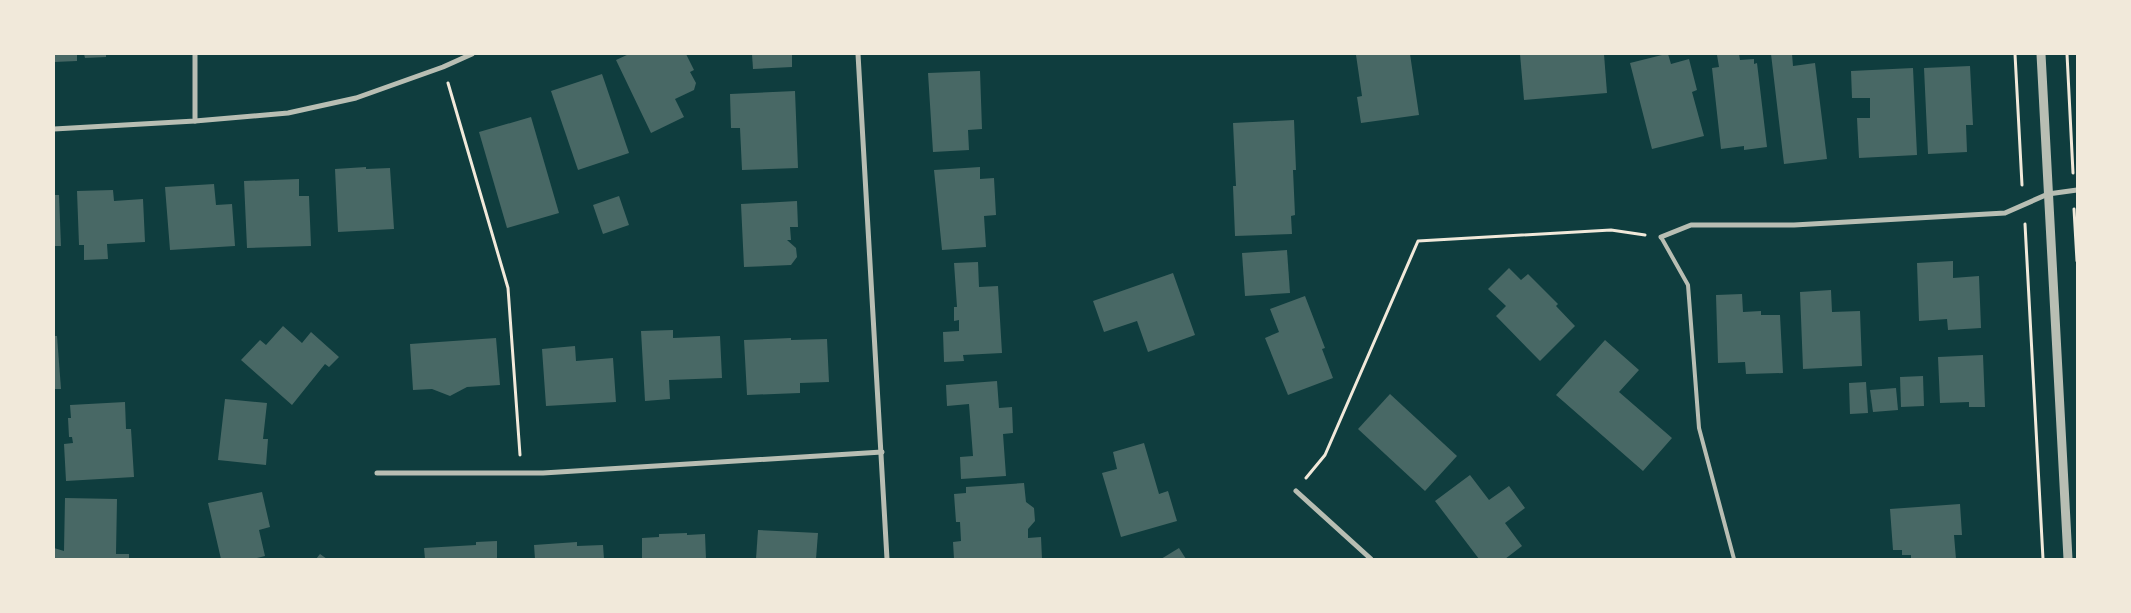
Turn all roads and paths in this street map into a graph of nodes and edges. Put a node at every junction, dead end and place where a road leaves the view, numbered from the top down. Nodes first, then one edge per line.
1 (195, 54) edge
2 (472, 54) edge
3 (858, 54) edge
4 (2015, 54) edge
5 (2041, 54) edge
6 (2067, 54) edge
7 (444, 67) junction
8 (196, 121) junction
9 (54, 129) edge
10 (2075, 190) edge
11 (2048, 194) junction
12 (2023, 205) junction
13 (1661, 237) junction
14 (2077, 261) edge
15 (882, 452) junction
16 (377, 473) dead end
17 (522, 473) junction
18 (1296, 490) joint
19 (887, 559) edge
20 (1371, 559) edge
21 (1734, 559) edge
22 (2044, 559) edge
23 (2068, 559) edge

1 - 8 street
2 - 7 street
3 - 15 street
4 - 12 path
5 - 11 street
6 - 10 path
7 - 8 street
7 - 17 path
8 - 9 street
10 - 11 street
10 - 14 path
11 - 12 street
11 - 23 street
12 - 13 street
12 - 22 path
13 - 18 path
13 - 21 lane
15 - 17 street
15 - 19 street
16 - 17 street
18 - 20 street

